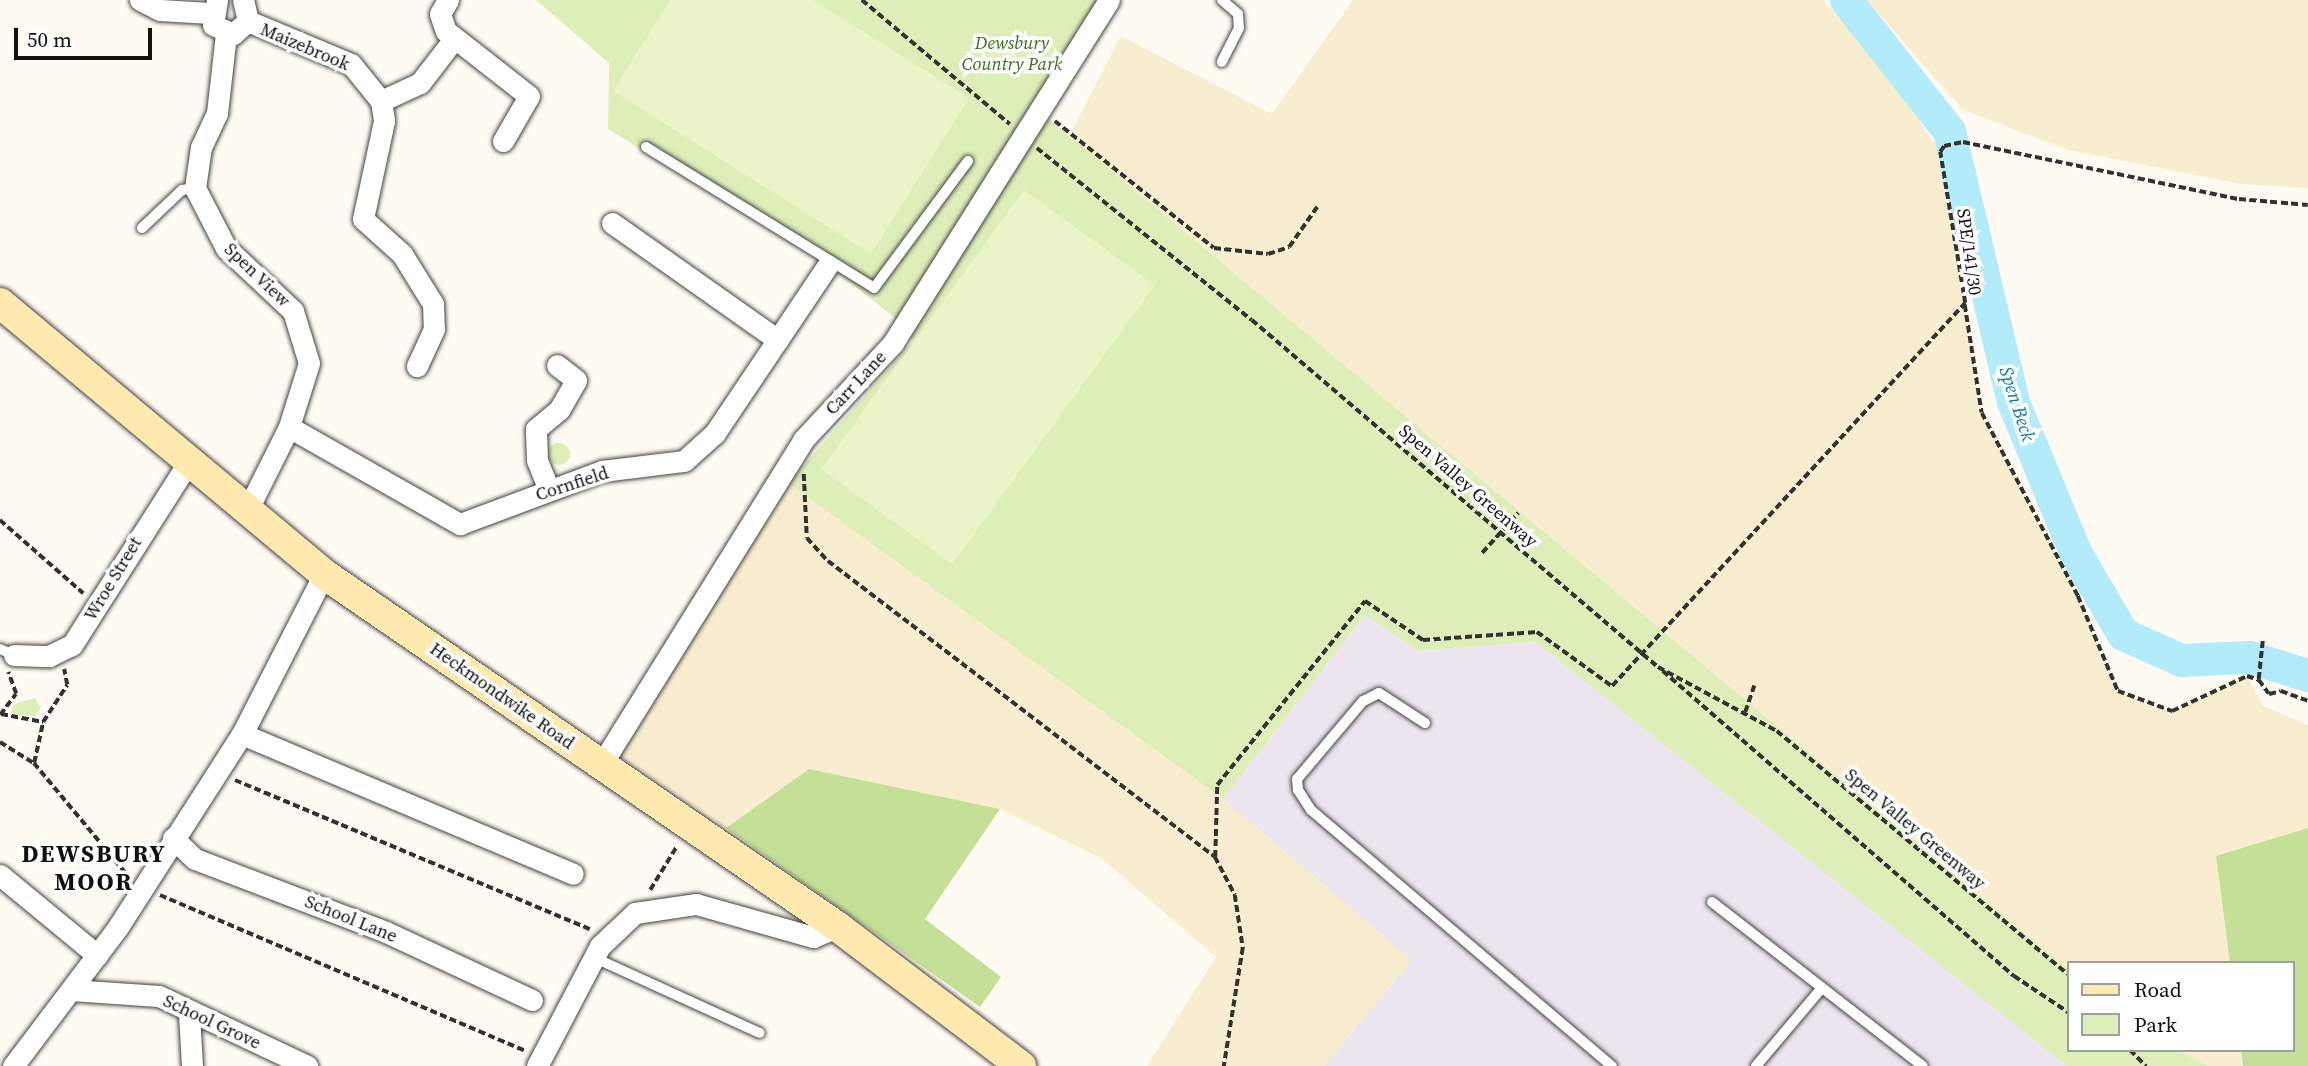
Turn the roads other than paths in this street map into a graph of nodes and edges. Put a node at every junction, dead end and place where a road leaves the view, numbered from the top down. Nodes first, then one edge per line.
1 (140, 0) edge
2 (243, 0) edge
3 (448, 0) edge
4 (1109, 0) edge
5 (1222, 0) edge
6 (214, 7) edge
7 (248, 22) junction
8 (226, 34) junction
9 (454, 39) junction
10 (1222, 62) dead end
11 (380, 101) junction
12 (503, 141) dead end
13 (646, 147) dead end
14 (968, 161) dead end
15 (195, 188) junction
16 (612, 223) dead end
17 (142, 228) dead end
18 (828, 265) junction
19 (0, 303) edge
20 (778, 340) junction
21 (557, 365) dead end
22 (417, 366) dead end
23 (289, 427) junction
24 (188, 463) junction
25 (549, 489) junction
26 (247, 511) junction
27 (324, 573) junction
28 (7, 652) edge
29 (1425, 723) dead end
30 (242, 734) junction
31 (601, 765) junction
32 (173, 838) junction
33 (573, 874) dead end
34 (0, 875) edge
35 (1712, 902) dead end
36 (838, 927) junction
37 (97, 956) junction
38 (593, 957) junction
39 (1822, 988) junction
40 (71, 990) junction
41 (532, 1000) dead end
42 (189, 1014) junction
43 (760, 1033) dead end
44 (539, 1062) edge
45 (13, 1066) edge
46 (192, 1066) edge
47 (307, 1066) edge
48 (1021, 1066) edge
49 (1612, 1066) edge
50 (1756, 1066) edge
51 (1923, 1066) edge

1 - 6 street
2 - 7 street
3 - 9 street
4 - 31 street, Carr Lane
5 - 10 lane
6 - 8 street
7 - 8 street
7 - 11 street, Maizebrook
8 - 15 street
9 - 11 street
9 - 12 street
11 - 22 street
13 - 18 lane
14 - 18 lane
15 - 17 lane
15 - 23 street, Spen View
16 - 20 street
18 - 20 street, Cornfield
19 - 24 main road, Heckmondwike Road
20 - 25 street, Cornfield
21 - 25 street
23 - 25 street, Cornfield
23 - 26 street, Spen View
24 - 26 main road, Heckmondwike Road
24 - 28 street, Wroe Street
26 - 27 main road, Heckmondwike Road
27 - 30 street
27 - 31 main road, Heckmondwike Road
29 - 49 lane
30 - 32 street
30 - 33 street
31 - 36 main road, Heckmondwike Road
32 - 37 street
32 - 41 street, School Lane
34 - 37 street
35 - 39 lane
36 - 38 street
36 - 48 main road, Heckmondwike Road
37 - 40 street
38 - 43 lane
38 - 44 street
39 - 50 lane
39 - 51 lane
40 - 42 street, School Grove
40 - 45 street
42 - 46 street
42 - 47 street, School Grove

